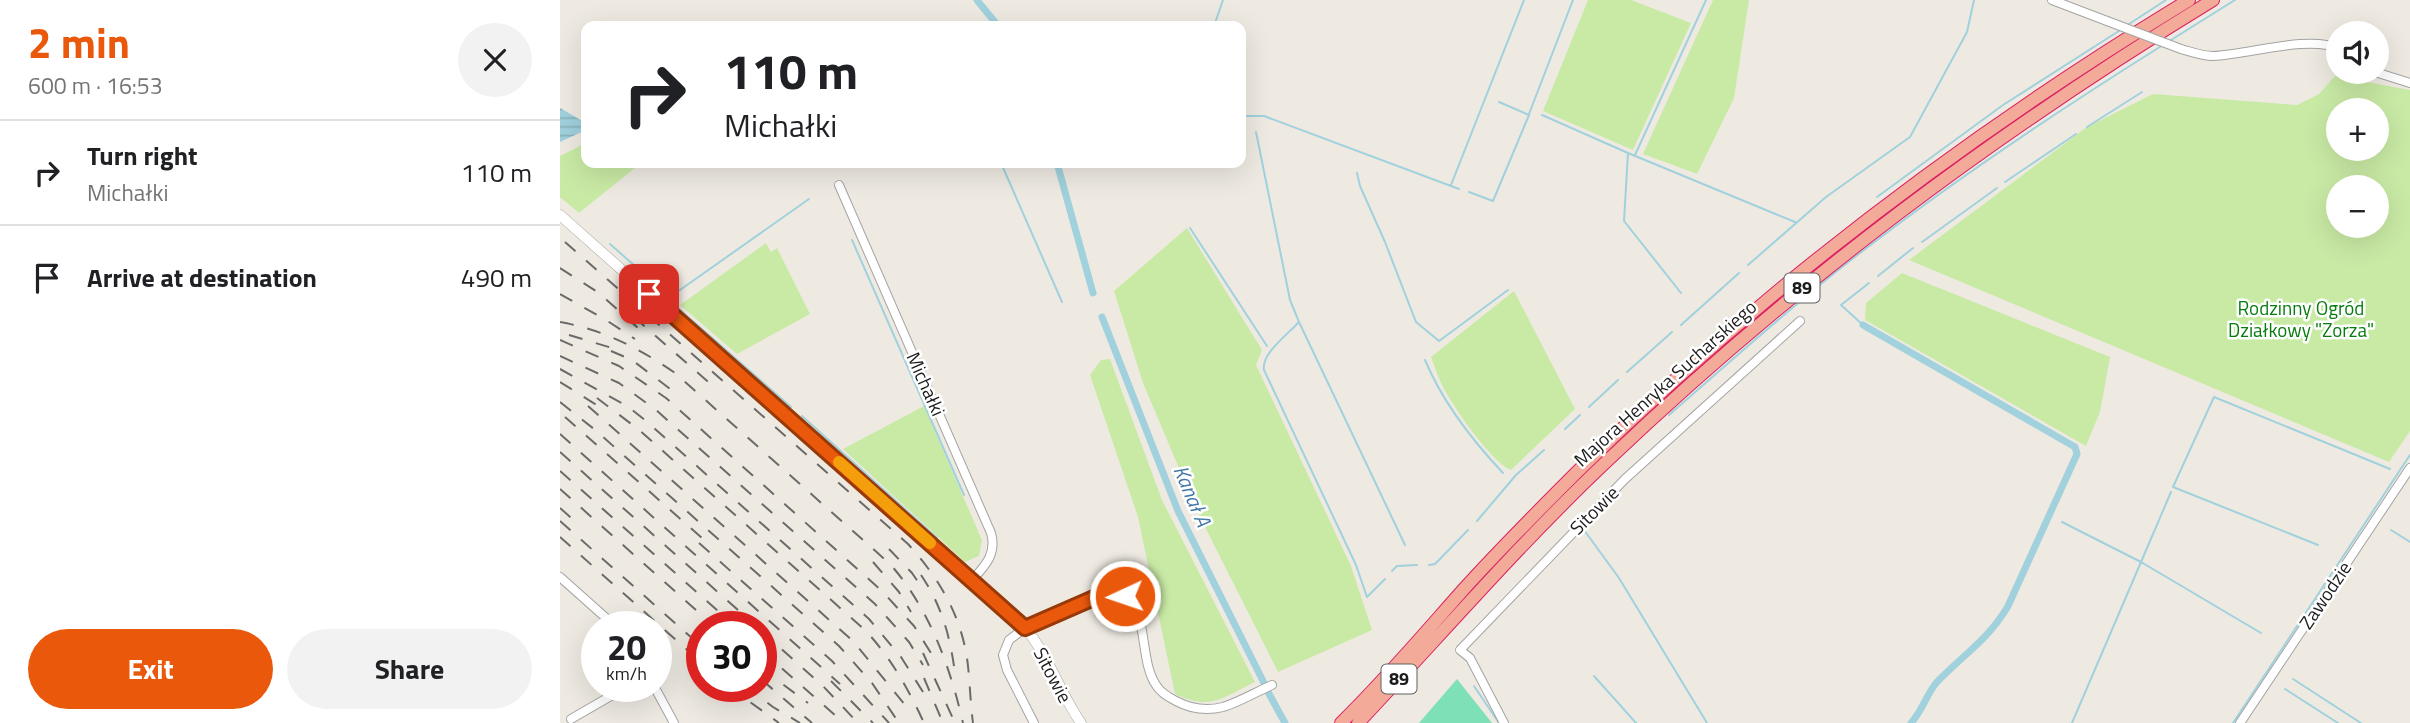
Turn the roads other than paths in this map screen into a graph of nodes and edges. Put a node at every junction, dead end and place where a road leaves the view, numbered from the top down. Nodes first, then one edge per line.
1 (2052, 0) edge
2 (2189, 0) edge
3 (2213, 0) edge
4 (2326, 46) edge
5 (2389, 76) edge
6 (2410, 83) edge
7 (839, 185) dead end
8 (560, 215) edge
9 (1801, 321) dead end
10 (2410, 467) edge
11 (560, 577) edge
12 (972, 580) junction
13 (598, 611) edge
14 (1025, 628) junction
15 (1272, 685) dead end
16 (600, 702) edge
17 (663, 702) edge
18 (571, 719) dead end
19 (674, 723) edge
20 (1034, 723) edge
21 (1081, 723) edge
22 (1341, 723) edge
23 (1358, 723) edge
24 (1504, 723) edge
25 (2240, 723) edge

1 - 4 street, bridge
2 - 22 highway, Majora Henryka Sucharskiego / 89
3 - 23 highway, Majora Henryka Sucharskiego / 89
5 - 6 street
7 - 12 street, Michałki
8 - 12 street
9 - 24 street, Sitowie
10 - 25 street, Zawodzie
11 - 13 street
12 - 14 street
14 - 15 street, Sitowie
14 - 20 street, Sitowie
14 - 21 street, Sitowie
16 - 18 street
17 - 19 street

